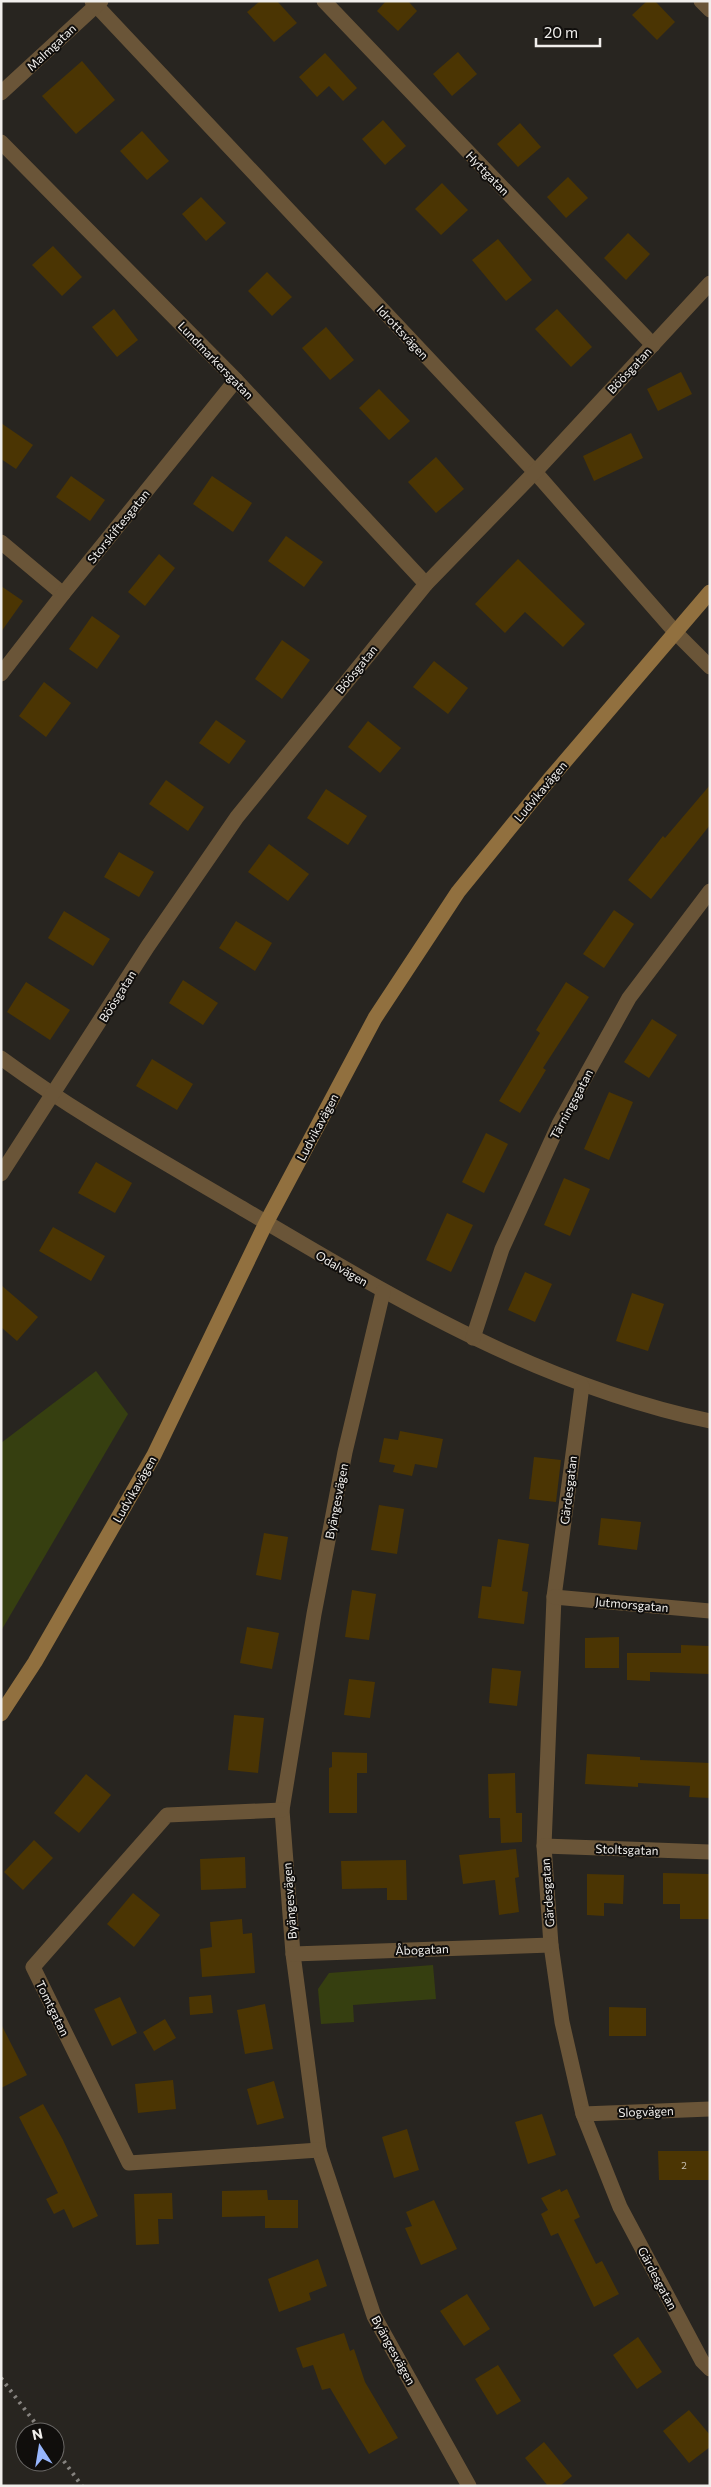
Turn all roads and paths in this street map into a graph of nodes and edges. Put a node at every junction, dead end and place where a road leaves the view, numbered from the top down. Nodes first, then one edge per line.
1 (324, 1) edge
2 (701, 1) edge
3 (96, 3) edge
4 (710, 10) edge
5 (1, 93) edge
6 (1, 142) edge
7 (710, 283) edge
8 (652, 345) junction
9 (236, 380) junction
10 (535, 472) junction
11 (1, 542) edge
12 (426, 584) junction
13 (710, 592) edge
14 (63, 594) junction
15 (676, 633) junction
16 (710, 667) edge
17 (1, 674) edge
18 (710, 891) edge
19 (1, 1058) edge
20 (53, 1096) junction
21 (1, 1174) edge
22 (266, 1223) junction
23 (383, 1292) junction
24 (473, 1338) junction
25 (582, 1386) junction
26 (710, 1421) edge
27 (554, 1597) junction
28 (710, 1611) edge
29 (1, 1714) edge
30 (282, 1810) junction
31 (544, 1846) junction
32 (710, 1852) edge
33 (551, 1944) junction
34 (293, 1954) junction
35 (710, 2109) edge
36 (583, 2114) junction
37 (320, 2150) junction
38 (707, 2363) edge
39 (469, 2486) edge

1 - 8 street, Hyttgatan
2 - 4 street
3 - 5 street, Malmgatan
3 - 10 street, Idrottsvägen
6 - 9 street, Lundmarkersgatan
7 - 8 street, Böösgatan
8 - 10 street, Böösgatan
9 - 12 street, Lundmarkersgatan
9 - 14 street, Storskiftesgatan
10 - 12 street, Böösgatan
10 - 15 street, Idrottsvägen
11 - 14 street
12 - 20 street, Böösgatan
13 - 15 street, Ludvikavägen
14 - 17 street, Storskiftesgatan
15 - 16 street, Idrottsvägen
15 - 22 street, Ludvikavägen
18 - 24 street, Tärningsgatan
19 - 20 street, Odalvägen
20 - 21 street, Böösgatan
20 - 22 street, Odalvägen
22 - 23 street, Odalvägen
22 - 29 street, Ludvikavägen
23 - 24 street, Odalvägen
23 - 30 street, Byängesvägen
24 - 25 street, Odalvägen
25 - 26 street, Odalvägen
25 - 27 street, Gärdesgatan
27 - 28 street, Jutmorsgatan
27 - 31 street, Gärdesgatan
30 - 34 street, Byängesvägen
30 - 37 street, Tomtgatan
31 - 32 street, Stoltsgatan
31 - 33 street, Gärdesgatan
33 - 34 street, Åbogatan
33 - 36 street, Gärdesgatan
34 - 37 street, Byängesvägen
35 - 36 street, Slogvägen
36 - 38 street, Gärdesgatan
37 - 39 street, Byängesvägen

